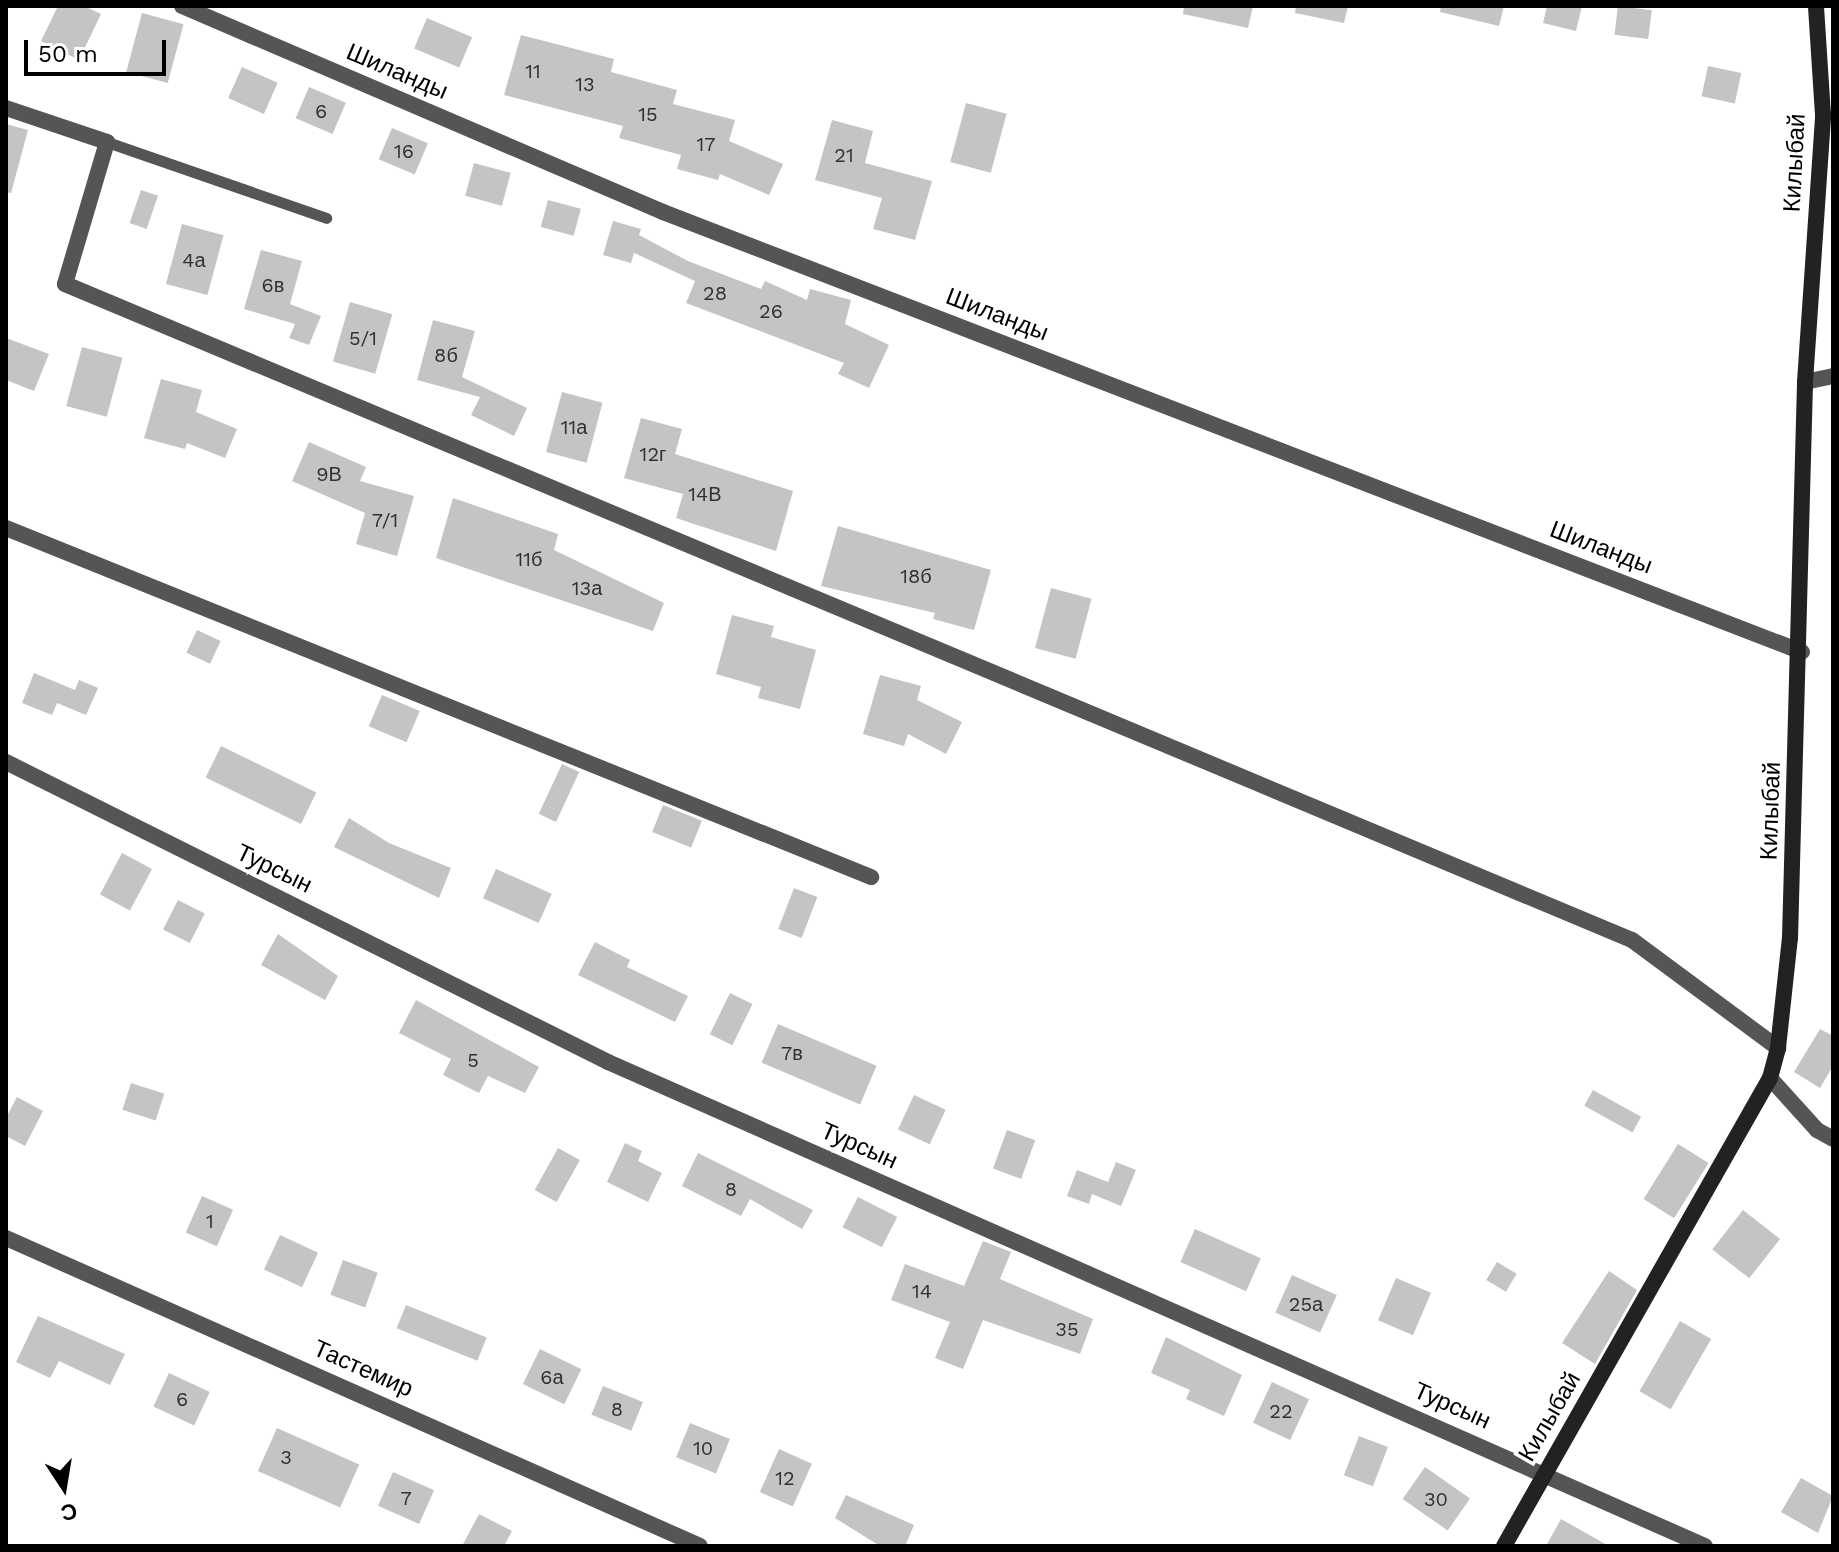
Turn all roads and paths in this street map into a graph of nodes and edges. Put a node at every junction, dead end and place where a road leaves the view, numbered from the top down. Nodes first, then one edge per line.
1 (182, 6) edge
2 (1816, 6) edge
3 (6, 108) edge
4 (107, 142) junction
5 (326, 218) dead end
6 (1833, 376) edge
7 (1805, 382) junction
8 (6, 528) edge
9 (1802, 652) junction
10 (6, 762) edge
11 (871, 877) dead end
12 (1778, 1048) junction
13 (1770, 1078) junction
14 (1833, 1139) edge
15 (6, 1238) edge
16 (1546, 1473) junction
17 (700, 1546) edge
18 (1504, 1546) edge
19 (1705, 1546) edge

1 - 9 street, Шиланды
2 - 7 street, Килыбай
3 - 4 street
4 - 5 lane
4 - 12 street
6 - 7 street
7 - 9 street, Килыбай
8 - 11 street
9 - 12 street, Килыбай
10 - 16 street, Турсын
12 - 13 street, Килыбай
13 - 14 street
13 - 16 street, Килыбай
15 - 17 street, Тастемир
16 - 18 street, Килыбай
16 - 19 street, Турсын

